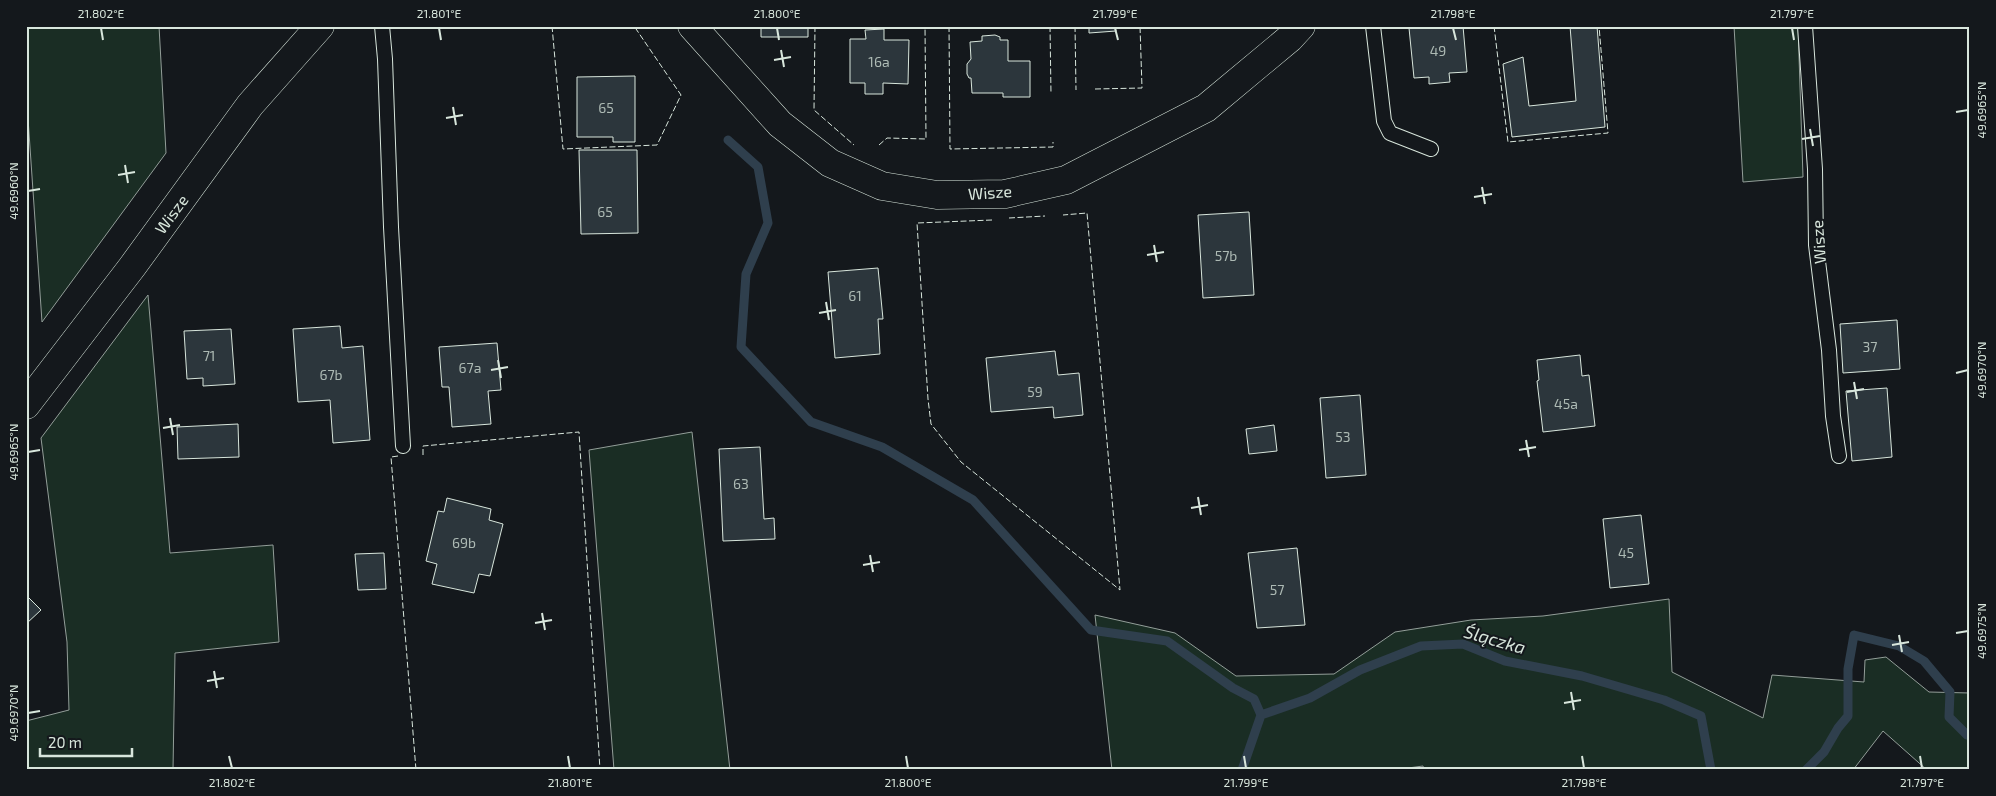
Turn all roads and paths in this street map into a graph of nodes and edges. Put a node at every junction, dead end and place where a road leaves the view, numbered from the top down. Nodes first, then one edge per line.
1 (320, 26) edge
2 (382, 26) edge
3 (692, 26) edge
4 (1301, 26) edge
5 (1373, 26) edge
6 (1805, 26) edge
7 (1431, 149) dead end
8 (26, 405) edge
9 (403, 446) dead end
10 (1839, 456) dead end

1 - 8 street, Wisze
2 - 9 lane
3 - 4 street, Wisze
5 - 7 lane
6 - 10 lane, Wisze

